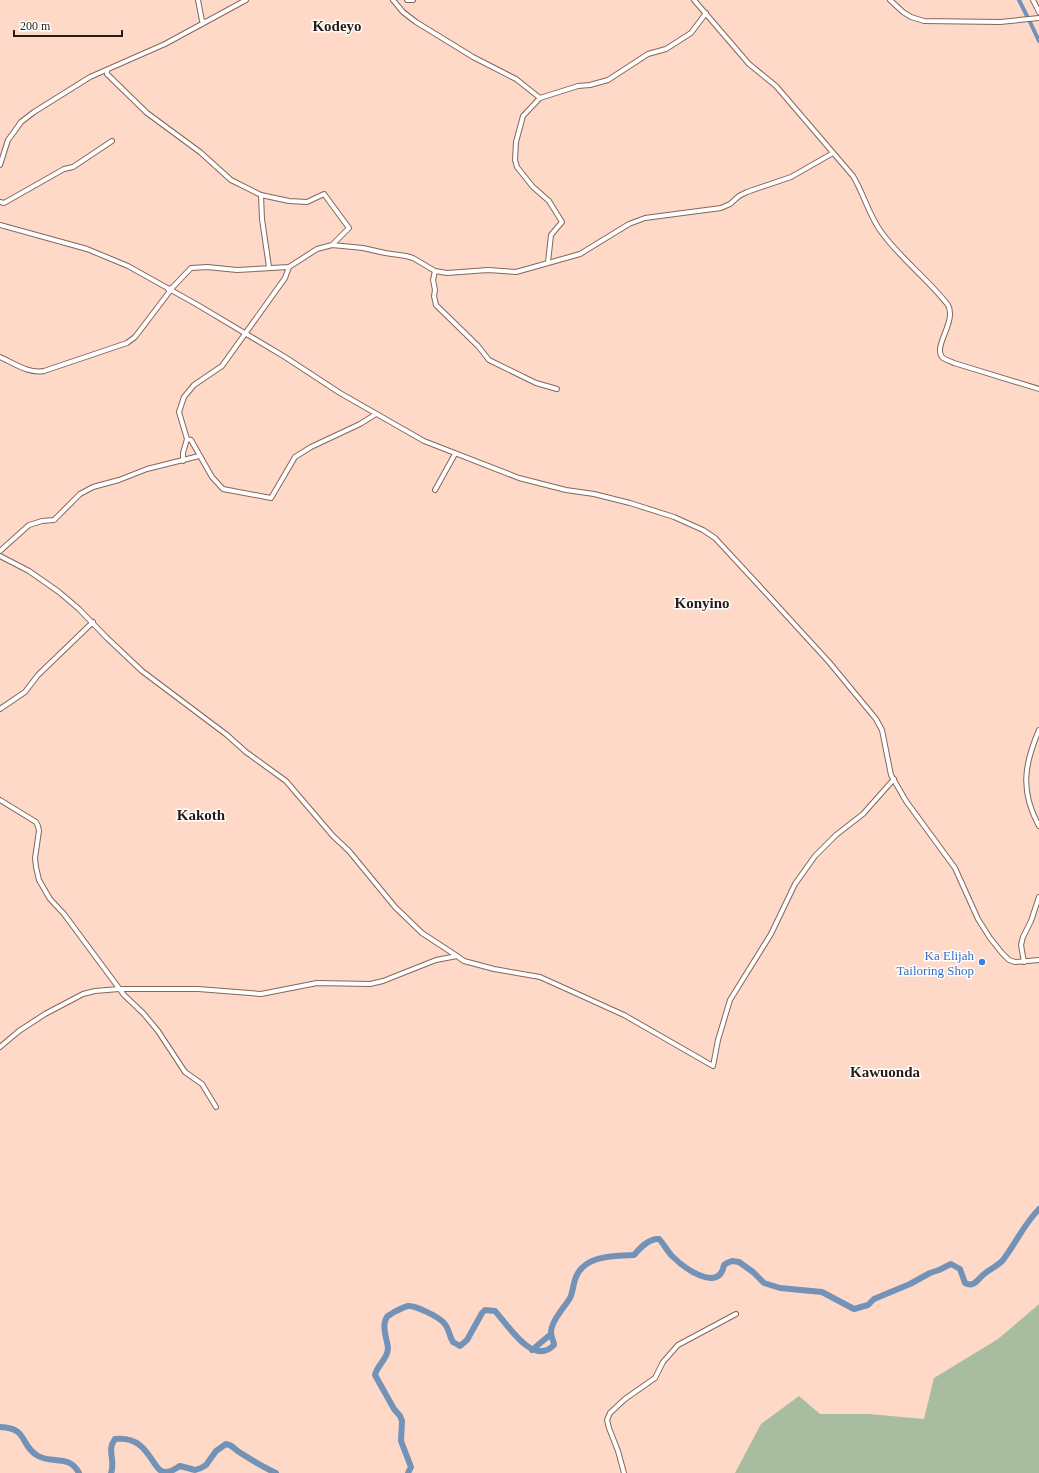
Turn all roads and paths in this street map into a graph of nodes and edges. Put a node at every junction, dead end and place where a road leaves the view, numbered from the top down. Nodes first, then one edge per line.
1 (198, 0) edge
2 (246, 0) edge
3 (393, 0) edge
4 (407, 0) edge
5 (413, 0) edge
6 (694, 0) edge
7 (890, 0) edge
8 (1033, 0) edge
9 (1039, 12) edge
10 (706, 13) junction
11 (1039, 18) edge
12 (206, 22) junction
13 (107, 70) junction
14 (540, 98) junction
15 (112, 141) dead end
16 (833, 153) junction
17 (0, 165) edge
18 (261, 195) junction
19 (0, 202) edge
20 (0, 225) edge
21 (332, 245) junction
22 (548, 262) junction
23 (289, 267) junction
24 (269, 268) junction
25 (435, 271) junction
26 (169, 290) junction
27 (246, 334) junction
28 (0, 357) edge
29 (557, 389) dead end
30 (1039, 389) edge
31 (376, 414) junction
32 (187, 439) junction
33 (455, 454) junction
34 (199, 456) junction
35 (183, 461) junction
36 (435, 490) dead end
37 (0, 551) edge
38 (0, 556) edge
39 (92, 622) junction
40 (0, 708) edge
41 (1039, 730) edge
42 (894, 779) junction
43 (0, 800) edge
44 (1039, 826) edge
45 (1039, 897) edge
46 (457, 956) junction
47 (1039, 960) edge
48 (1024, 962) junction
49 (119, 989) junction
50 (0, 1047) edge
51 (216, 1107) dead end
52 (736, 1314) dead end
53 (624, 1473) edge

1 - 12 street
2 - 12 street
3 - 14 street
4 - 5 street
6 - 10 street
7 - 11 street
8 - 9 street
10 - 14 street
10 - 16 street
12 - 13 street
13 - 17 street
13 - 18 street
14 - 22 street
15 - 19 street
16 - 22 street
16 - 30 street
18 - 21 street
18 - 24 street
20 - 26 street
21 - 23 street
21 - 25 street
22 - 25 street
23 - 24 street
23 - 27 street
24 - 26 street
25 - 29 street
26 - 27 street
26 - 28 street
27 - 31 street
27 - 32 street
31 - 33 street
31 - 34 street
32 - 34 street
32 - 35 street
33 - 36 street
33 - 42 street
34 - 35 street
35 - 37 street
38 - 39 street
39 - 40 street
39 - 46 street
41 - 44 street
42 - 46 street
42 - 48 street
43 - 49 street
45 - 48 street
46 - 49 street
47 - 48 street
49 - 50 street
49 - 51 street
52 - 53 street

